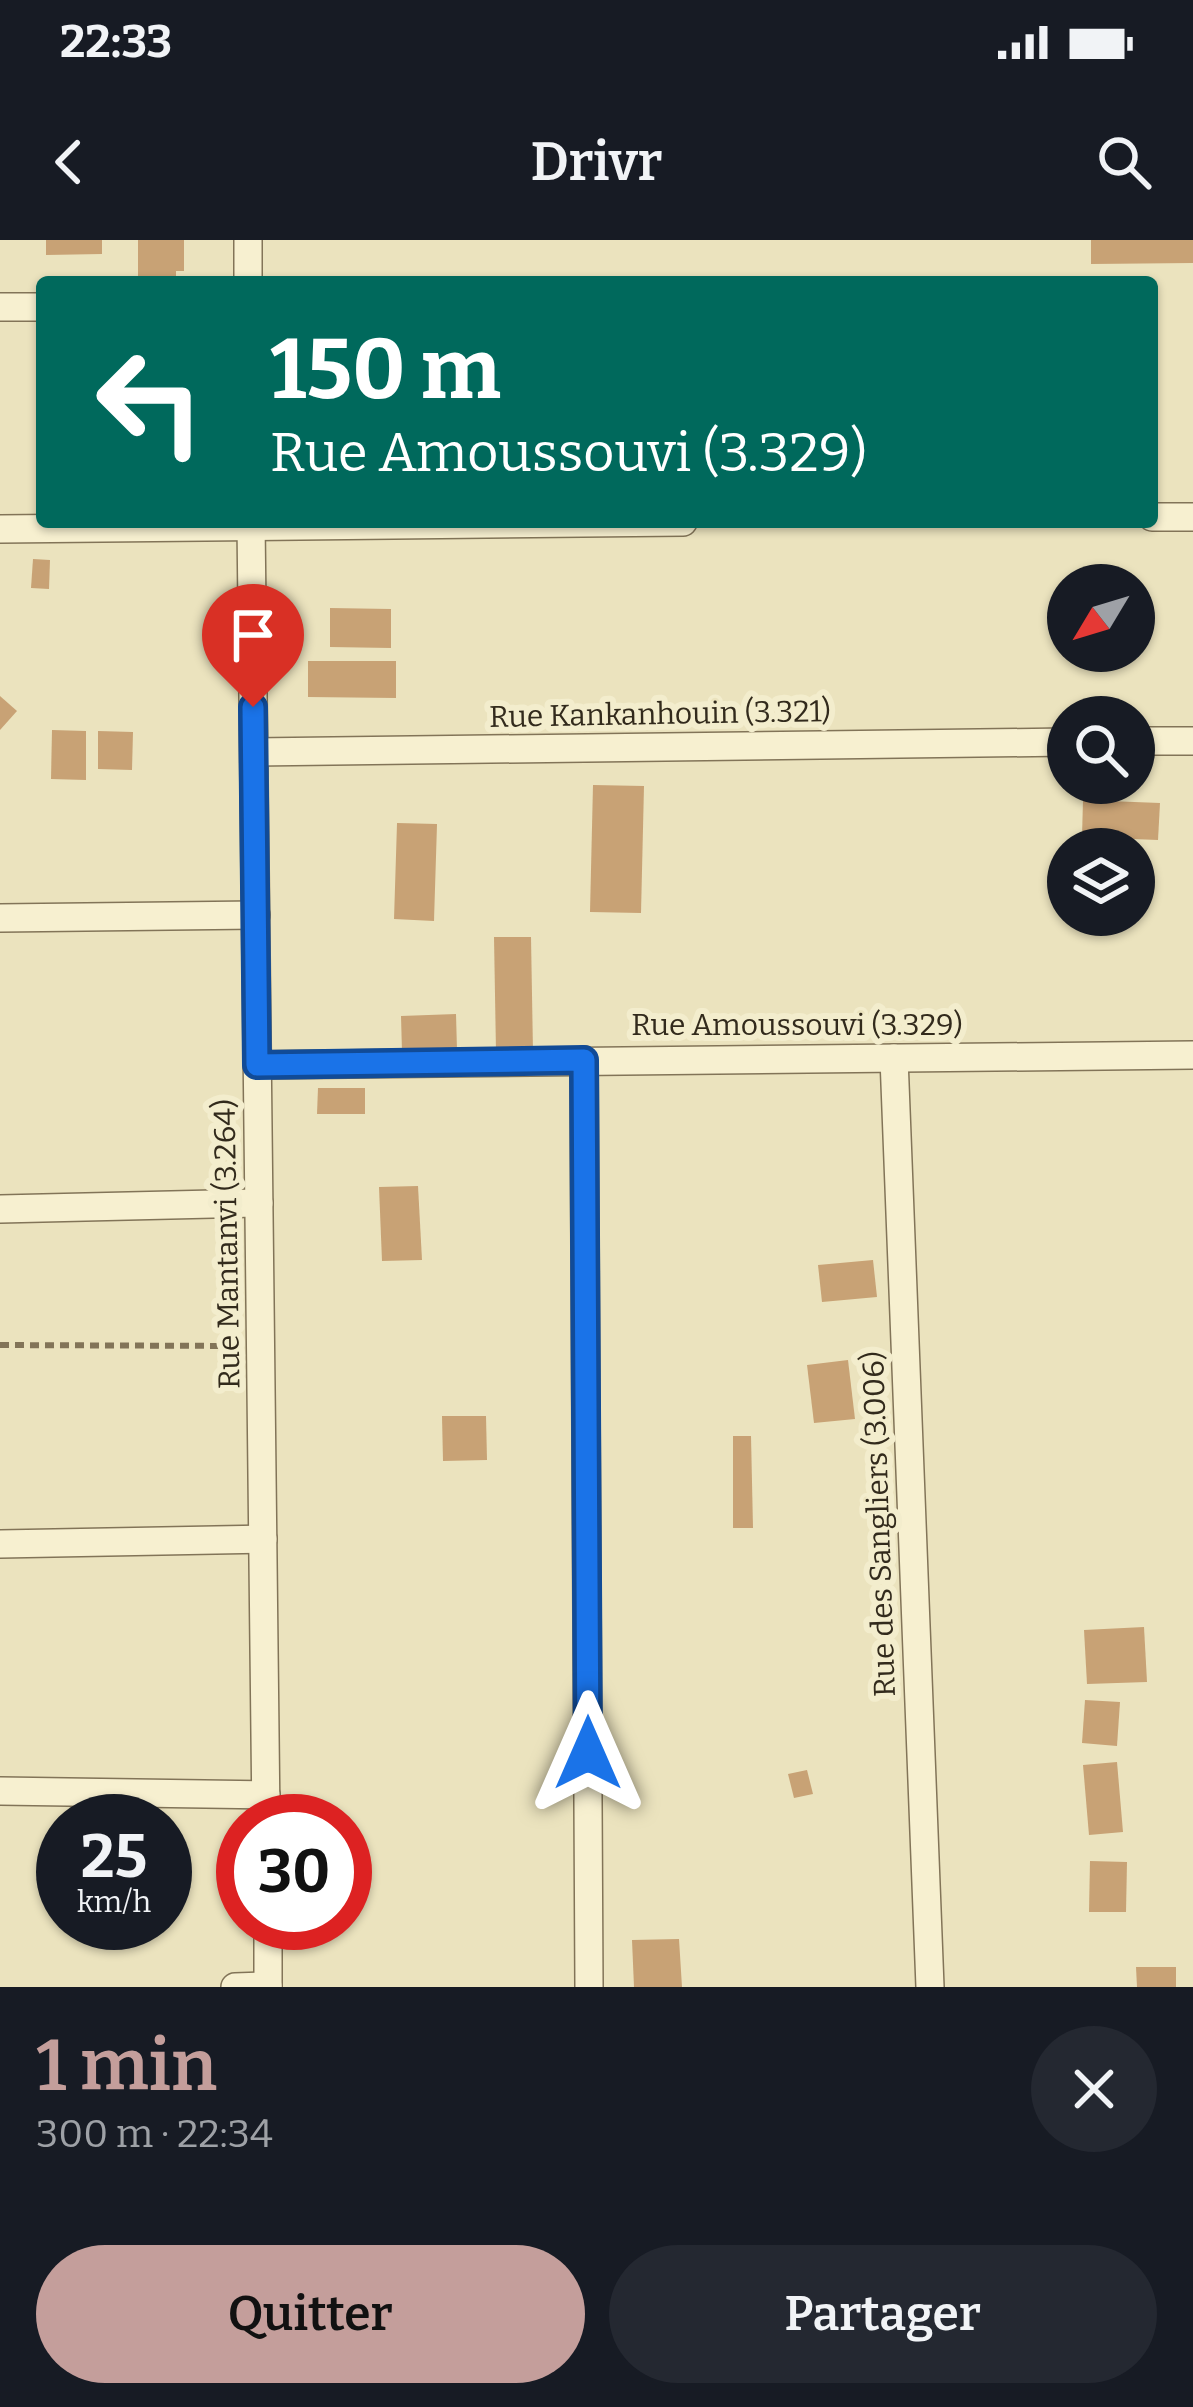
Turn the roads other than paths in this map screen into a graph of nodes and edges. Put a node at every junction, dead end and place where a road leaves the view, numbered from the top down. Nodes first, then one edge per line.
1 (248, 240) edge
2 (248, 276) edge
3 (0, 307) edge
4 (36, 307) edge
5 (1193, 517) edge
6 (1158, 518) edge
7 (50, 528) edge
8 (251, 528) edge
9 (0, 529) edge
10 (1155, 741) edge
11 (1193, 741) edge
12 (1047, 742) edge
13 (254, 752) junction
14 (256, 915) junction
15 (0, 918) edge
16 (1193, 1055) edge
17 (894, 1058) junction
18 (584, 1060) junction
19 (257, 1065) junction
20 (259, 1203) junction
21 (0, 1209) edge
22 (263, 1539) junction
23 (0, 1544) edge
24 (0, 1791) edge
25 (266, 1794) edge
26 (216, 1805) edge
27 (268, 1950) edge
28 (268, 1986) edge
29 (235, 1987) edge
30 (589, 1987) edge
31 (930, 1987) edge

1 - 2 street
3 - 4 street
5 - 6 street
7 - 9 street
8 - 13 street, Rue Mantanvi (3.264)
10 - 11 street
12 - 13 street, Rue Kankanhouin (3.321)
13 - 14 street, Rue Mantanvi (3.264)
14 - 15 street
14 - 19 street, Rue Mantanvi (3.264)
16 - 17 street, Rue Amoussouvi (3.329)
17 - 18 street, Rue Amoussouvi (3.329)
17 - 31 street, Rue des Sangliers (3.006)
18 - 19 street, Rue Amoussouvi (3.329)
18 - 30 street
19 - 20 street, Rue Mantanvi (3.264)
20 - 21 street
20 - 22 street, Rue Mantanvi (3.264)
22 - 23 street
22 - 25 street, Rue Mantanvi (3.264)
24 - 26 street
27 - 28 street
28 - 29 street

